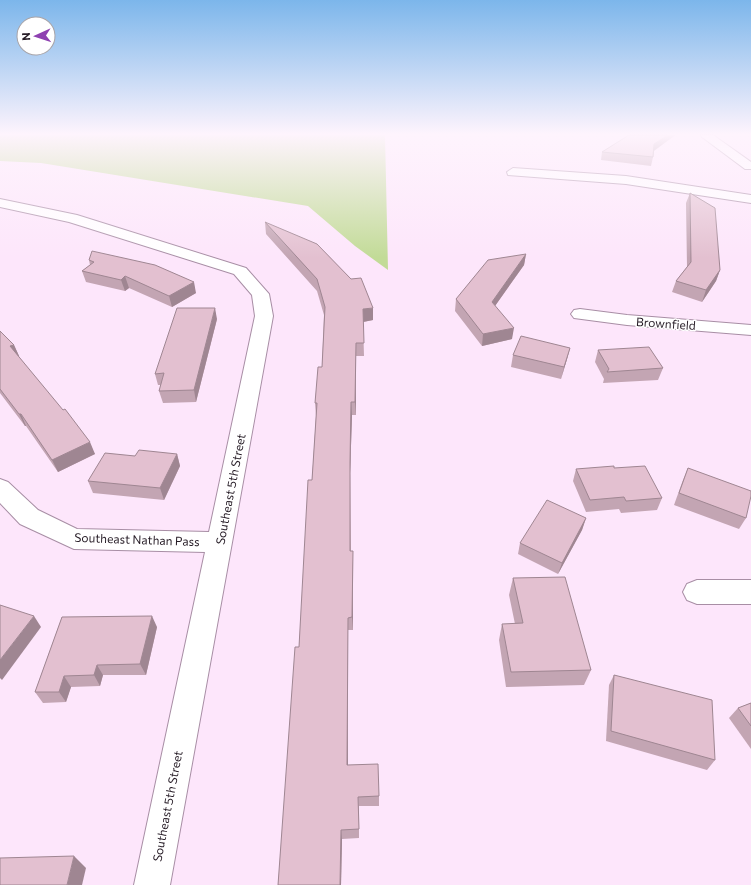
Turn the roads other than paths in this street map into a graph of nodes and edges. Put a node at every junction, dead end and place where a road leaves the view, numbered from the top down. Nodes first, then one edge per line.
1 (574, 176) edge
2 (751, 199) edge
3 (0, 203) edge
4 (580, 314) dead end
5 (751, 330) edge
6 (0, 488) edge
7 (219, 542) junction
8 (697, 592) dead end
9 (751, 592) edge
10 (152, 885) edge

1 - 2 street
3 - 7 street, Southeast 5th Street
4 - 5 street, Brownfield
6 - 7 street, Southeast Nathan Pass
7 - 10 street, Southeast 5th Street
8 - 9 street

